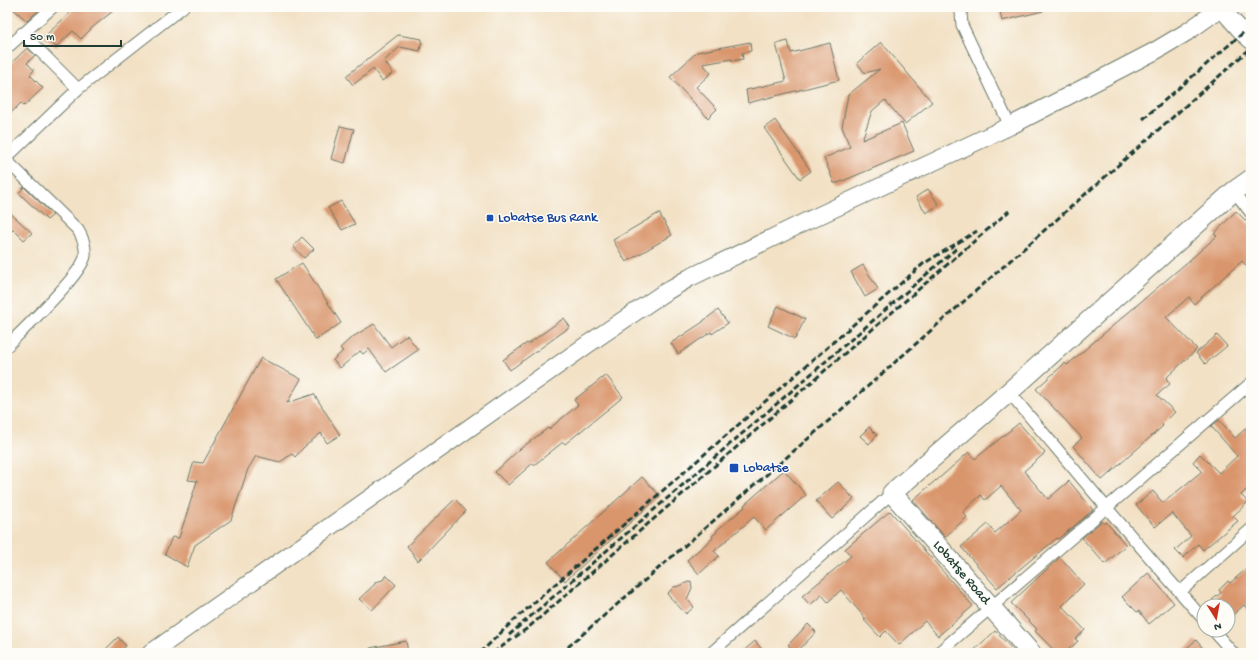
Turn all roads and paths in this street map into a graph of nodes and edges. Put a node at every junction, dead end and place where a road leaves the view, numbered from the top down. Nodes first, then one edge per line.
1 (52, 7) edge
2 (183, 7) edge
3 (962, 7) edge
4 (1220, 8) edge
5 (22, 33) junction
6 (1251, 40) edge
7 (7, 48) edge
8 (78, 89) junction
9 (1010, 126) junction
10 (7, 157) edge
11 (7, 161) edge
12 (1245, 182) edge
13 (1251, 213) edge
14 (7, 346) edge
15 (1251, 383) edge
16 (1009, 392) junction
17 (892, 493) junction
18 (1106, 507) junction
19 (1251, 529) edge
20 (1180, 592) junction
21 (992, 608) junction
22 (1196, 611) edge
23 (1220, 638) edge
24 (162, 650) edge
25 (711, 653) edge
26 (938, 653) edge
27 (1031, 653) edge
28 (1233, 653) edge

1 - 5 street
2 - 8 street
3 - 9 street
4 - 6 main road
4 - 9 main road
5 - 7 street
5 - 8 street
8 - 10 street
9 - 24 main road
11 - 14 street
12 - 13 street
12 - 16 highway
15 - 18 street
16 - 17 highway
16 - 18 street
17 - 21 highway, Lobatse Road
17 - 25 street
18 - 20 street
18 - 21 street
19 - 20 street
20 - 22 street
21 - 26 street
21 - 27 highway, Lobatse Road
23 - 28 street

